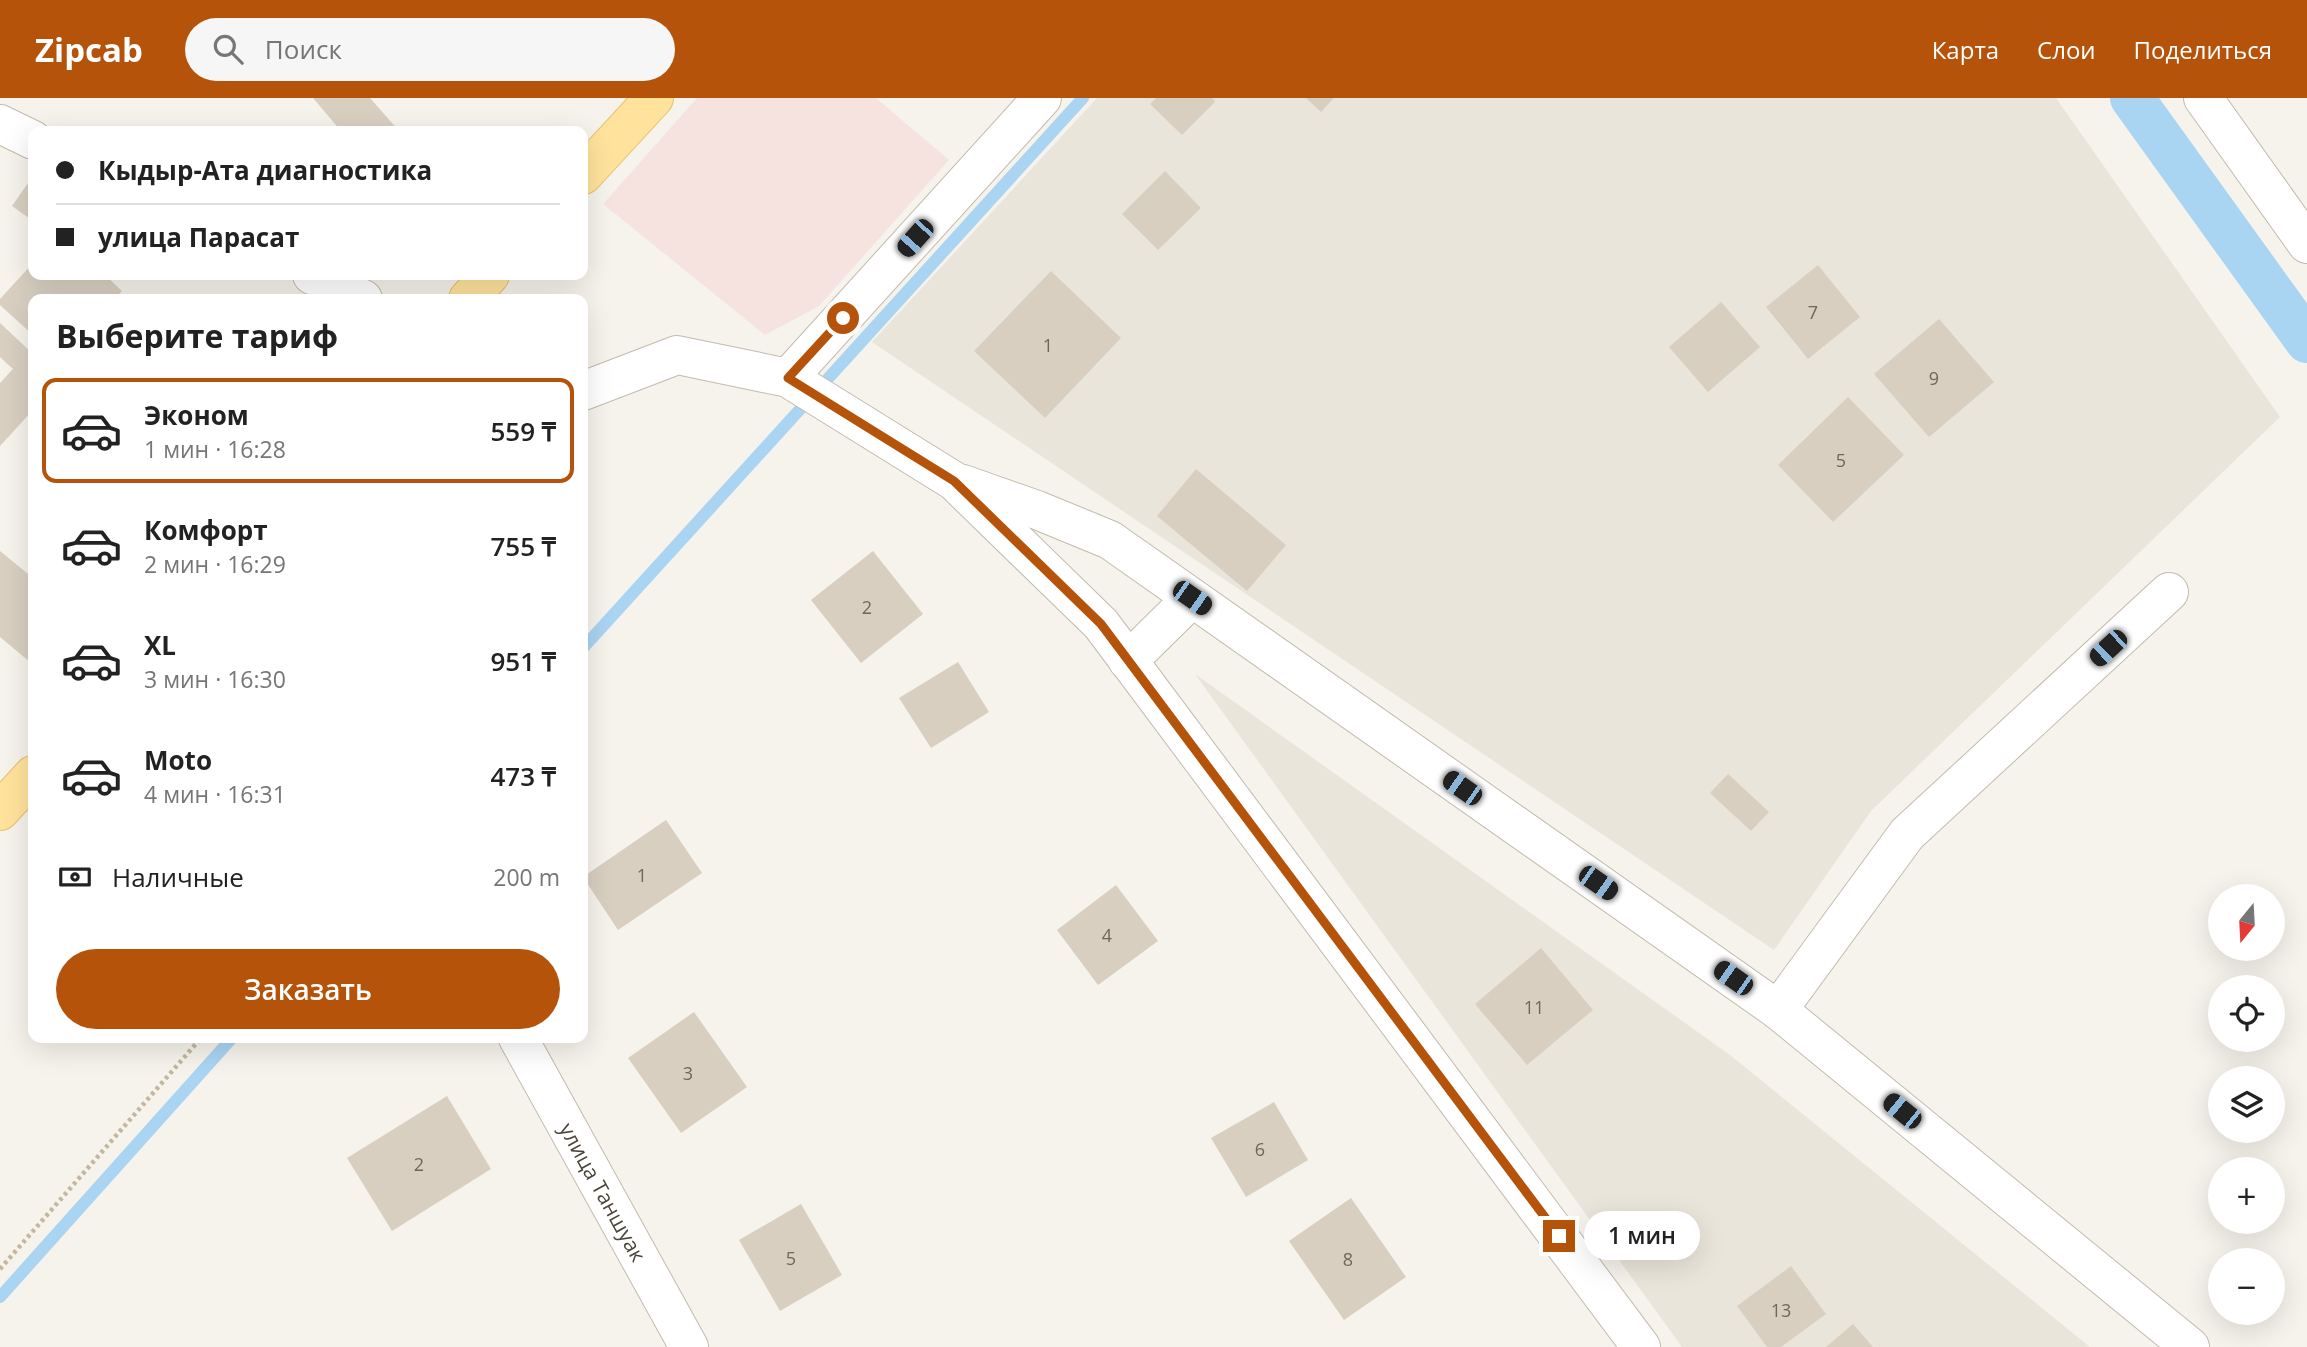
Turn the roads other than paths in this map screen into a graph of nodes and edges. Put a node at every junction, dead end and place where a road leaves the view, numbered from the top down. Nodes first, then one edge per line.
1 (654, 98) edge
2 (1042, 98) edge
3 (2203, 98) edge
4 (0, 124) edge
5 (28, 138) edge
6 (588, 170) edge
7 (2307, 244) edge
8 (323, 280) edge
9 (486, 280) edge
10 (352, 294) edge
11 (473, 294) edge
12 (792, 381) junction
13 (588, 389) edge
14 (954, 481) junction
15 (2169, 592) dead end
16 (1192, 598) junction
17 (1128, 661) junction
18 (28, 780) edge
19 (0, 811) edge
20 (1778, 1010) junction
21 (520, 1043) edge
22 (689, 1347) edge
23 (1642, 1347) edge
24 (2190, 1347) edge

1 - 6 main road
2 - 12 street
3 - 7 street
4 - 5 street
8 - 10 street
9 - 11 main road
12 - 13 street
12 - 14 street
14 - 16 street
14 - 17 street
15 - 20 street
16 - 17 street
16 - 20 street
17 - 23 street
18 - 19 main road
20 - 24 street
21 - 22 street, улица Таншуак

